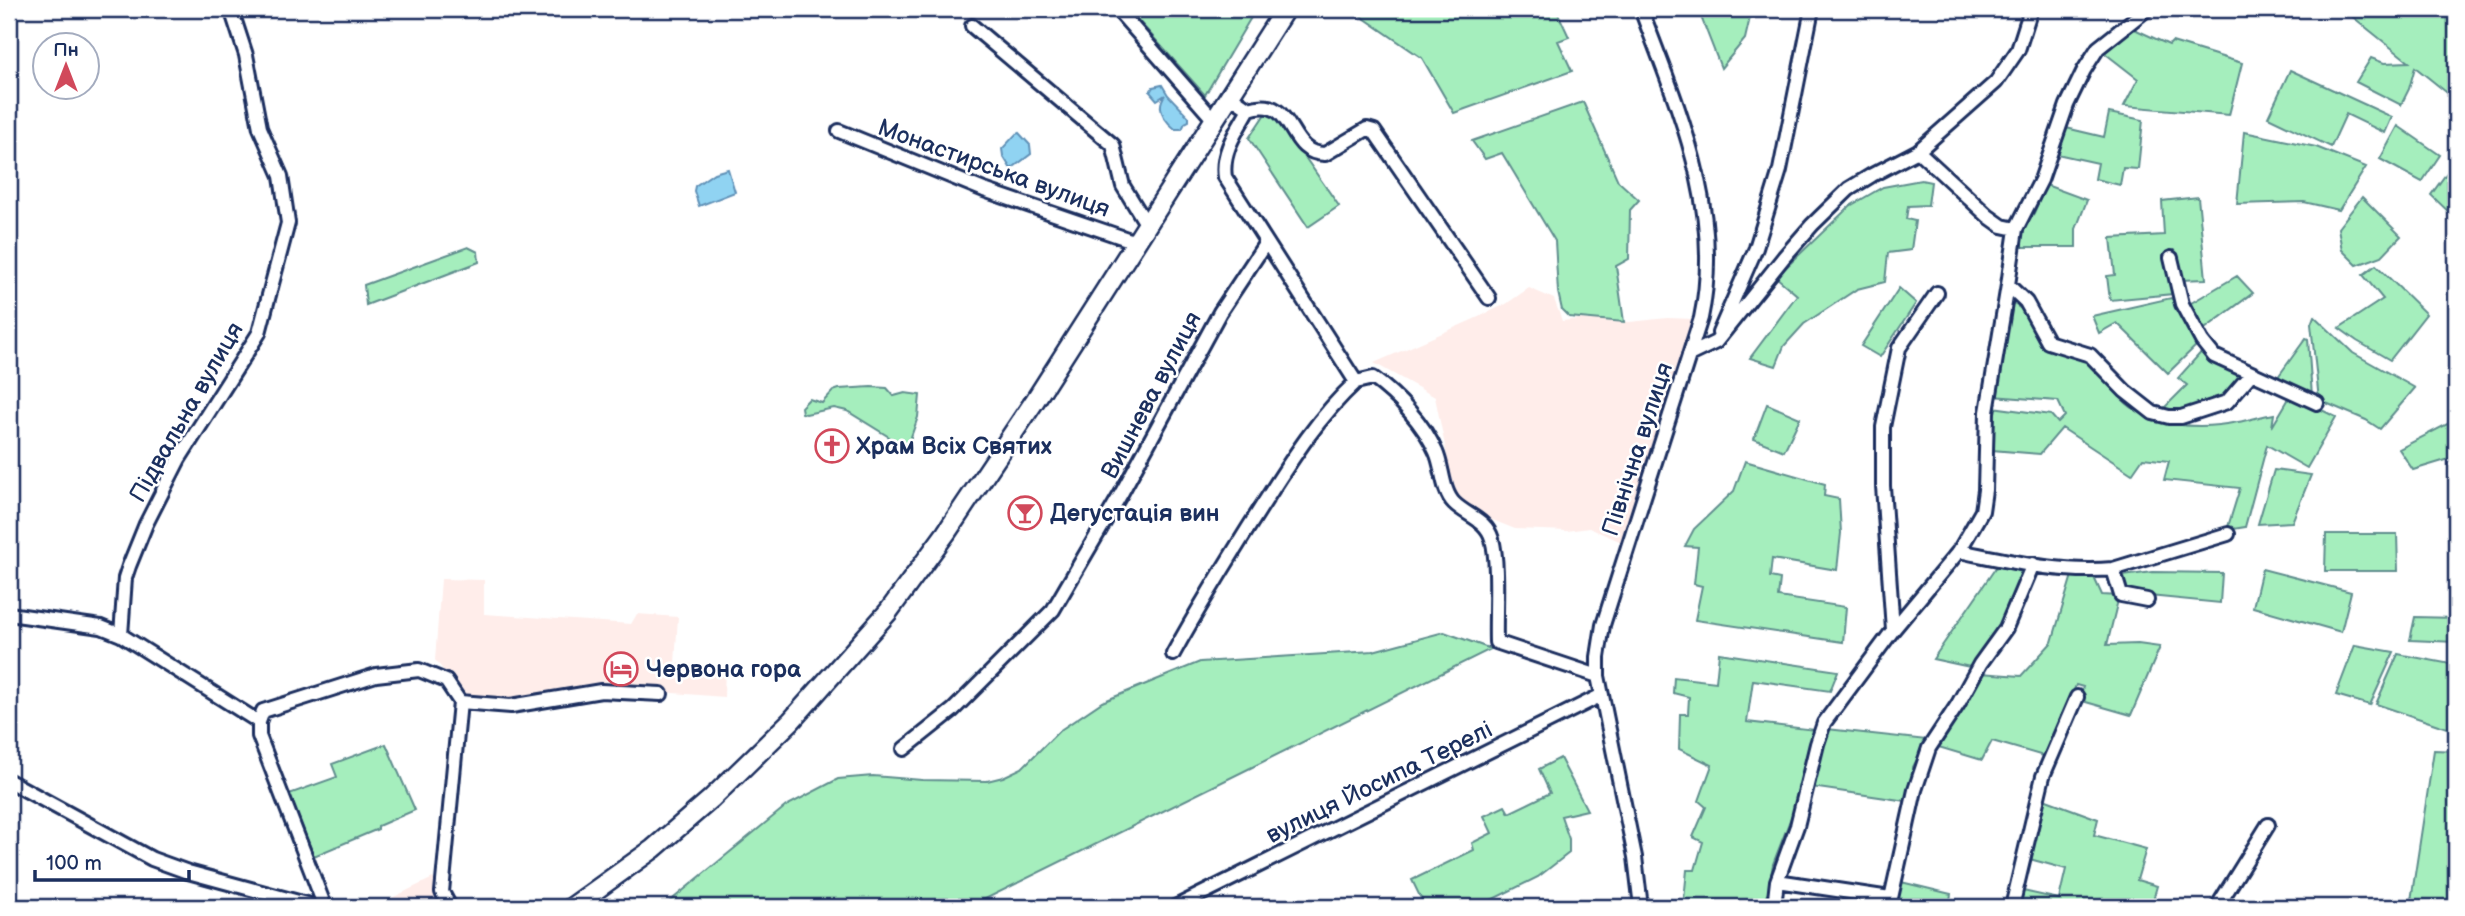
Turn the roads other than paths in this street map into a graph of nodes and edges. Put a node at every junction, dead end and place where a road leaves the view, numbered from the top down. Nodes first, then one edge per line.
1 (231, 9) edge
2 (1117, 9) edge
3 (1285, 9) edge
4 (1641, 9) edge
5 (1812, 9) edge
6 (2031, 9) edge
7 (2147, 9) edge
8 (972, 26) dead end
9 (1230, 96) junction
10 (1249, 109) junction
11 (1214, 120) junction
12 (839, 131) dead end
13 (1918, 151) junction
14 (1147, 225) junction
15 (2016, 229) junction
16 (1136, 242) junction
17 (1265, 244) junction
18 (2171, 258) dead end
19 (2008, 285) junction
20 (1937, 293) dead end
21 (1489, 298) dead end
22 (1716, 342) junction
23 (1689, 355) junction
24 (2250, 374) junction
25 (1356, 382) junction
26 (2317, 403) dead end
27 (2228, 534) dead end
28 (1959, 551) junction
29 (2033, 565) junction
30 (2113, 569) junction
31 (2147, 600) dead end
32 (9, 614) edge
33 (1894, 630) junction
34 (121, 635) junction
35 (1173, 654) dead end
36 (1598, 676) junction
37 (661, 694) dead end
38 (1602, 695) junction
39 (2077, 696) dead end
40 (460, 702) junction
41 (259, 722) junction
42 (904, 749) dead end
43 (9, 780) edge
44 (2268, 825) dead end
45 (1777, 881) junction
46 (1890, 903) edge
47 (317, 907) edge
48 (325, 907) edge
49 (450, 907) edge
50 (572, 907) edge
51 (1175, 907) edge
52 (1642, 907) edge
53 (1774, 907) edge
54 (2012, 907) edge
55 (2217, 907) edge

1 - 34 street, Підвальна вулиця
2 - 11 street
3 - 9 highway
4 - 23 street, Північна вулиця
5 - 22 street
6 - 13 street
7 - 15 street
8 - 14 street, Монастирська вулиця
9 - 10 street
9 - 11 highway
10 - 17 street
10 - 21 street
11 - 14 highway
12 - 16 street, Монастирська вулиця
13 - 15 street
13 - 22 street
14 - 16 highway
15 - 19 street
16 - 50 highway
17 - 25 street
17 - 42 street, Вишнева вулиця
18 - 24 street
19 - 24 street
19 - 28 street
20 - 33 street
22 - 23 street
23 - 36 street, Північна вулиця
24 - 26 street
25 - 35 street
25 - 36 street
27 - 30 street
28 - 29 street
28 - 33 street
29 - 30 street
29 - 46 street
30 - 31 street
32 - 34 street
33 - 45 street
34 - 41 street
36 - 38 street, Північна вулиця
37 - 40 street
38 - 51 street, вулиця Йосипа Терелі
38 - 52 street, Північна вулиця
39 - 54 street
40 - 41 street
40 - 49 street
41 - 48 street
43 - 47 street
44 - 55 street
45 - 46 street
45 - 53 street

